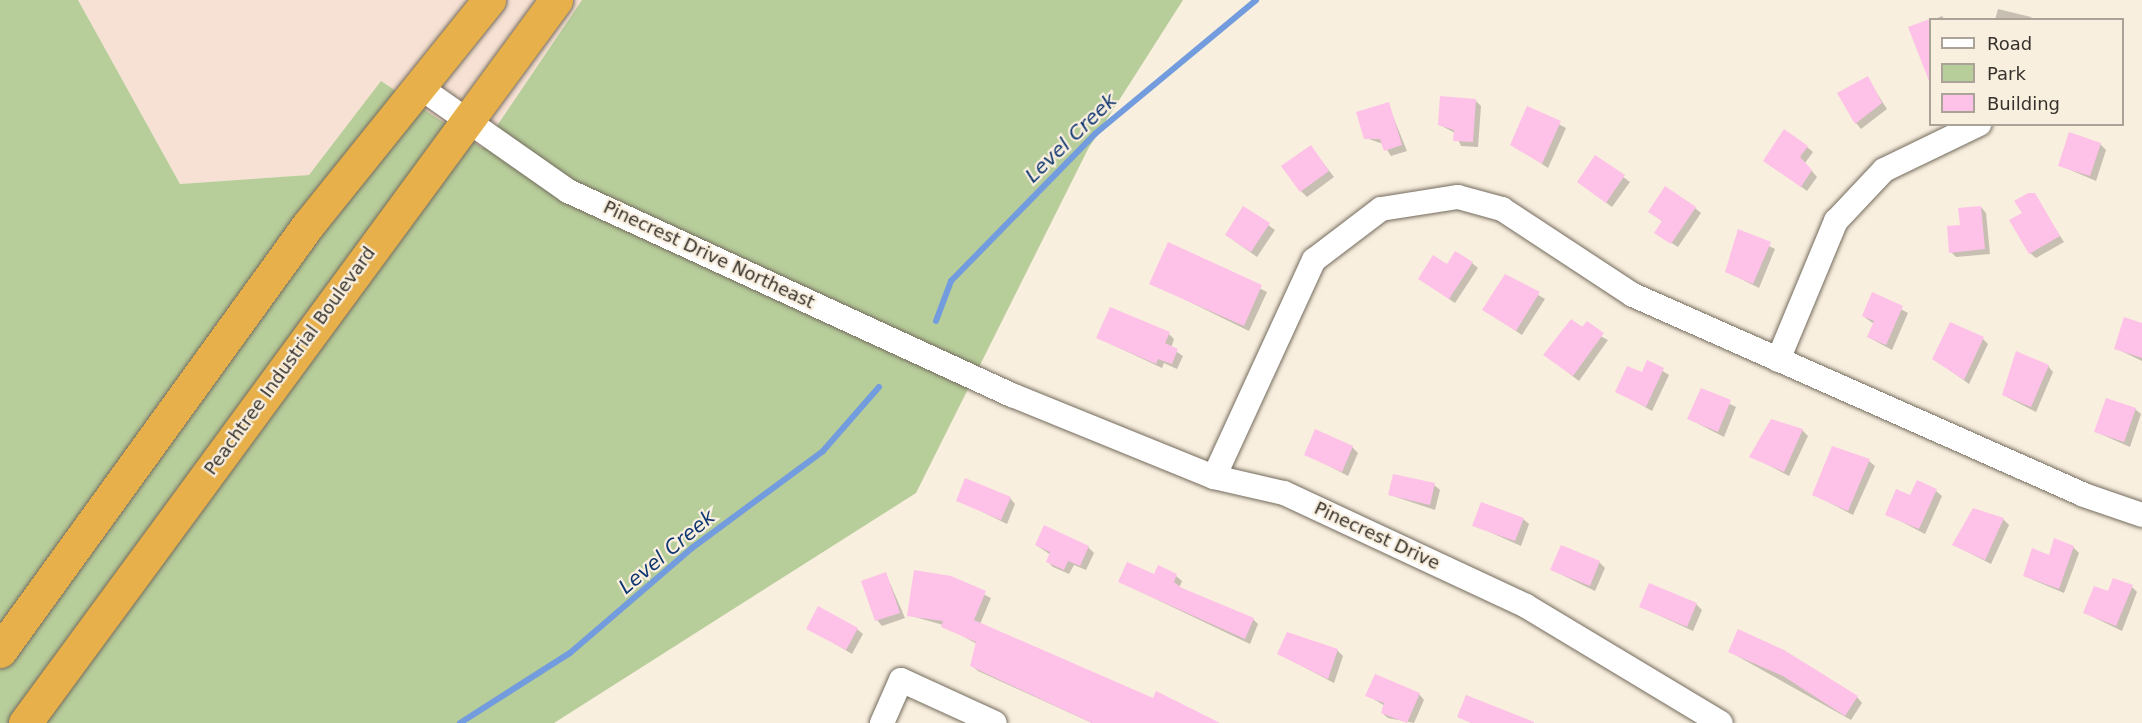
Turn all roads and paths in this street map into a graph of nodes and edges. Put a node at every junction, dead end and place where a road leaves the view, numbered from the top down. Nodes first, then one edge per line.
1 (489, 0) edge
2 (556, 0) edge
3 (421, 88) junction
4 (467, 125) junction
5 (1975, 126) edge
6 (1778, 360) junction
7 (1011, 395) joint
8 (1214, 477) junction
9 (2142, 515) edge
10 (0, 651) edge
11 (25, 723) edge
12 (882, 723) edge
13 (995, 723) edge
14 (1721, 723) edge

1 - 3 highway
2 - 4 highway, Peachtree Industrial Boulevard
3 - 4 street, Pinecrest Drive Northeast
3 - 10 highway
4 - 7 street, Pinecrest Drive Northeast
4 - 11 highway, Peachtree Industrial Boulevard
5 - 6 street
6 - 8 street
6 - 9 street
7 - 8 street, Pinecrest Drive
8 - 14 street, Pinecrest Drive
12 - 13 street

